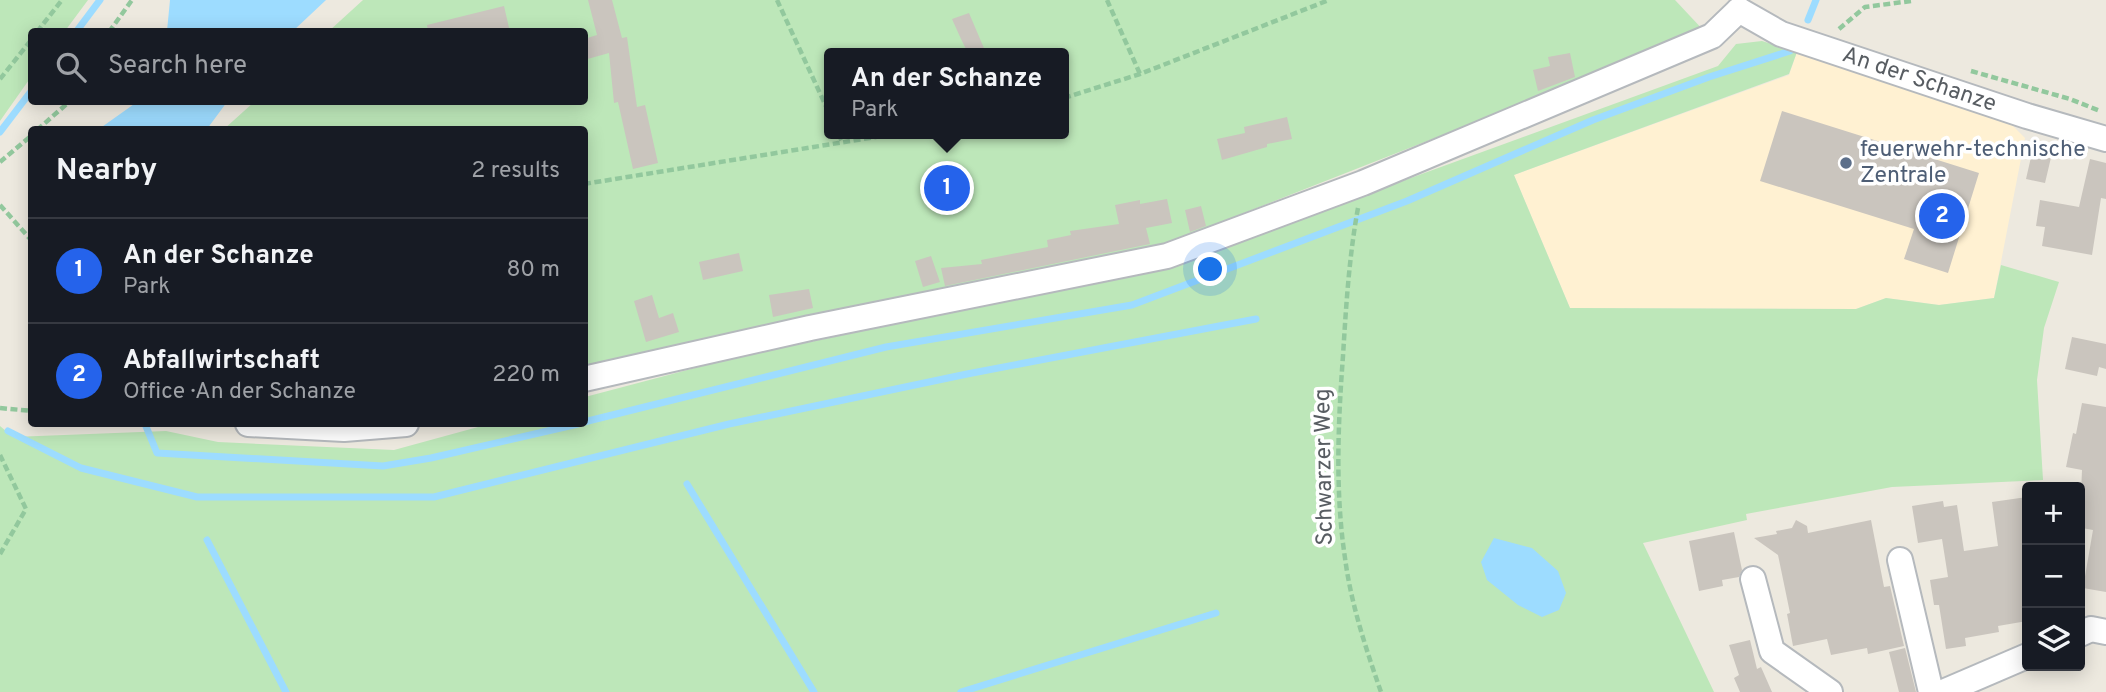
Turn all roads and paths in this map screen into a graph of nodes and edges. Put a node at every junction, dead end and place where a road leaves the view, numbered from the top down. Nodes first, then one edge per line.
1 (62, 0) edge
2 (132, 0) edge
3 (777, 0) edge
4 (1107, 0) edge
5 (1329, 0) edge
6 (1911, 1) edge
7 (1737, 5) edge
8 (40, 28) edge
9 (112, 28) edge
10 (1836, 32) dead end
11 (28, 44) edge
12 (1140, 74) junction
13 (0, 79) edge
14 (1069, 96) edge
15 (824, 102) edge
16 (66, 105) edge
17 (42, 126) edge
18 (28, 138) edge
19 (857, 139) edge
20 (2106, 139) edge
21 (842, 141) joint
22 (0, 162) edge
23 (588, 183) edge
24 (0, 205) edge
25 (28, 236) edge
26 (1353, 236) dead end
27 (588, 378) edge
28 (0, 408) edge
29 (28, 411) edge
30 (306, 427) edge
31 (369, 427) edge
32 (0, 455) edge
33 (0, 554) edge
34 (1900, 560) dead end
35 (1753, 579) dead end
36 (2085, 632) edge
37 (2106, 632) edge
38 (2022, 658) edge
39 (1381, 692) edge
40 (1830, 692) edge
41 (1931, 692) edge
42 (1942, 692) edge

1 - 8 path
2 - 9 path
3 - 15 path
4 - 12 path
5 - 12 path
6 - 10 path
7 - 20 street, An der Schanze
7 - 27 street
11 - 13 path
12 - 14 path
16 - 17 path
18 - 22 path
19 - 21 path
21 - 23 path
24 - 25 path
26 - 39 path, Schwarzer Weg
28 - 29 path
30 - 31 street
32 - 33 path
34 - 41 street
35 - 40 street
36 - 37 street
38 - 42 street

